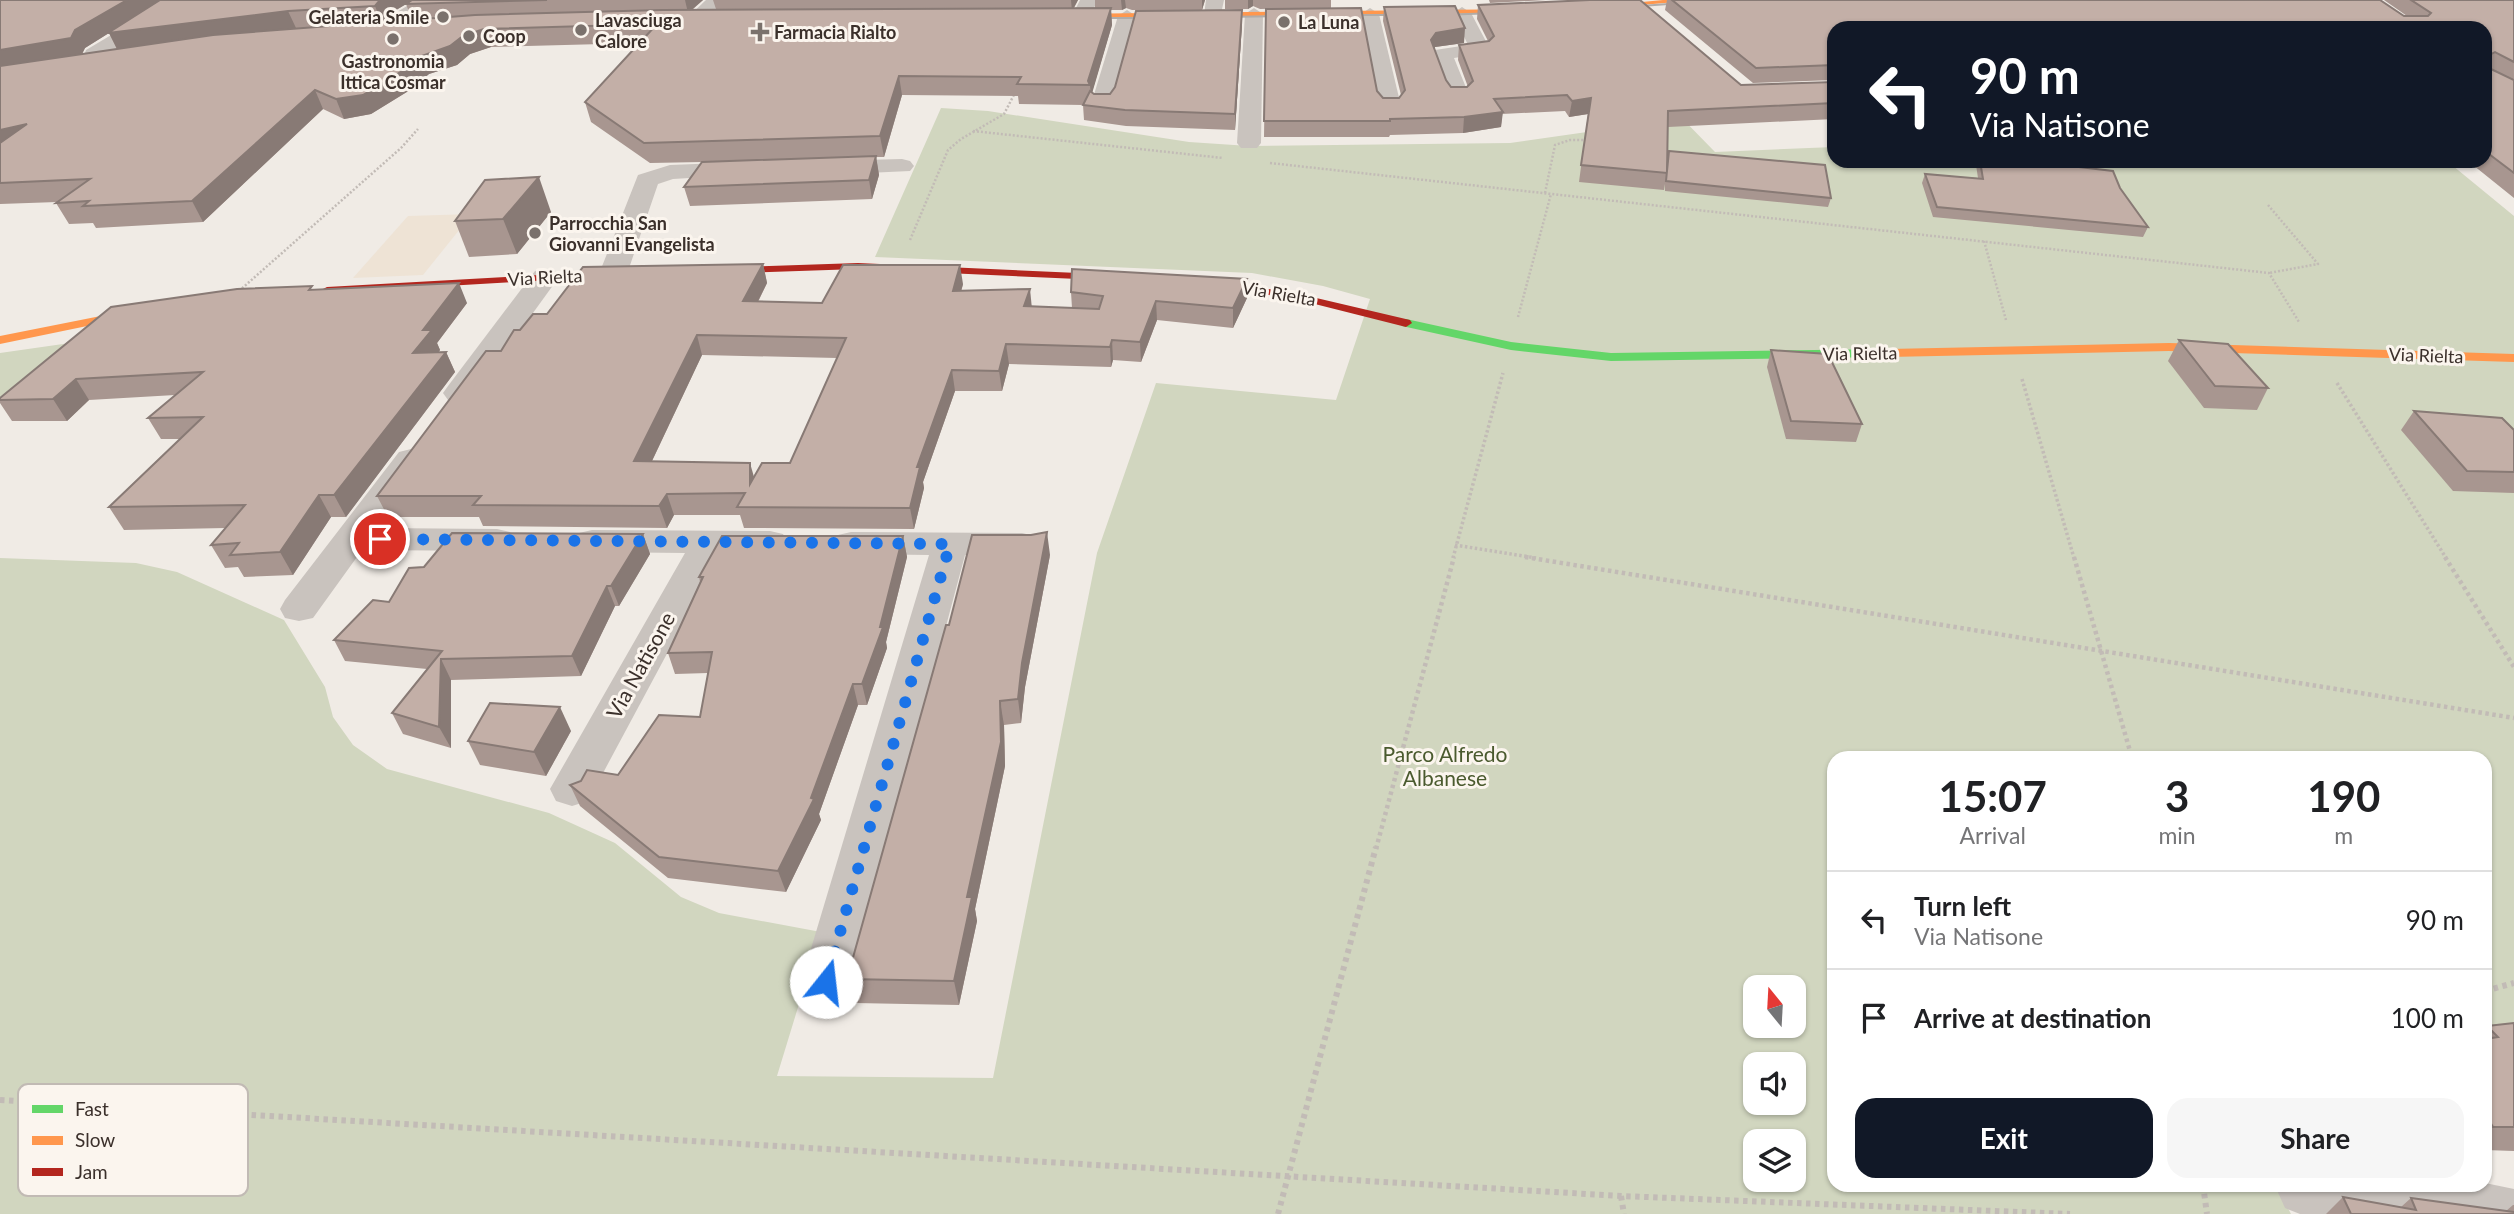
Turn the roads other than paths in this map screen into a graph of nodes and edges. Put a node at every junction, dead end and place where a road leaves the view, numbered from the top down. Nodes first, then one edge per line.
1 (183, 0) edge
2 (430, 0) edge
3 (717, 0) edge
4 (1696, 0) edge
5 (1579, 4) edge
6 (1642, 4) junction
7 (1085, 8) edge
8 (1214, 8) edge
9 (1543, 10) edge
10 (1462, 13) junction
11 (1254, 14) junction
12 (1370, 14) junction
13 (1039, 16) edge
14 (1127, 16) junction
15 (689, 19) joint
16 (723, 19) edge
17 (1665, 23) edge
18 (415, 29) edge
19 (382, 31) joint
20 (119, 57) edge
21 (86, 62) joint
22 (1458, 95) edge
23 (1103, 101) edge
24 (1390, 106) edge
25 (1249, 143) dead end
26 (902, 166) dead end
27 (796, 168) edge
28 (769, 169) edge
29 (699, 271) edge
30 (650, 273) edge
31 (613, 274) junction
32 (545, 276) junction
33 (1142, 279) edge
34 (1179, 281) edge
35 (309, 291) edge
36 (165, 308) edge
37 (0, 341) edge
38 (2514, 358) edge
39 (352, 539) junction
40 (709, 542) junction
41 (950, 544) junction
42 (1034, 544) edge
43 (299, 609) dead end
44 (572, 789) edge
45 (826, 982) dead end
46 (2336, 1192) edge
47 (2505, 1214) edge

1 - 21 street
2 - 19 street
3 - 15 street
4 - 6 street
5 - 6 street
6 - 17 street
7 - 13 street
7 - 14 street
8 - 11 street
8 - 14 street
9 - 10 street
10 - 12 street
10 - 22 street
11 - 12 street
11 - 25 street
12 - 24 street
14 - 23 street
15 - 16 street
18 - 19 street
20 - 21 street
26 - 27 street
28 - 31 street
29 - 33 street
30 - 31 street, Via Rielta
31 - 32 street, Via Rielta
32 - 35 street, Via Rielta
32 - 39 street
34 - 38 street, Via Rielta
36 - 37 street
39 - 40 street
39 - 43 street
40 - 41 street
40 - 44 street, Via Natisone
41 - 42 street
41 - 45 street
46 - 47 street

